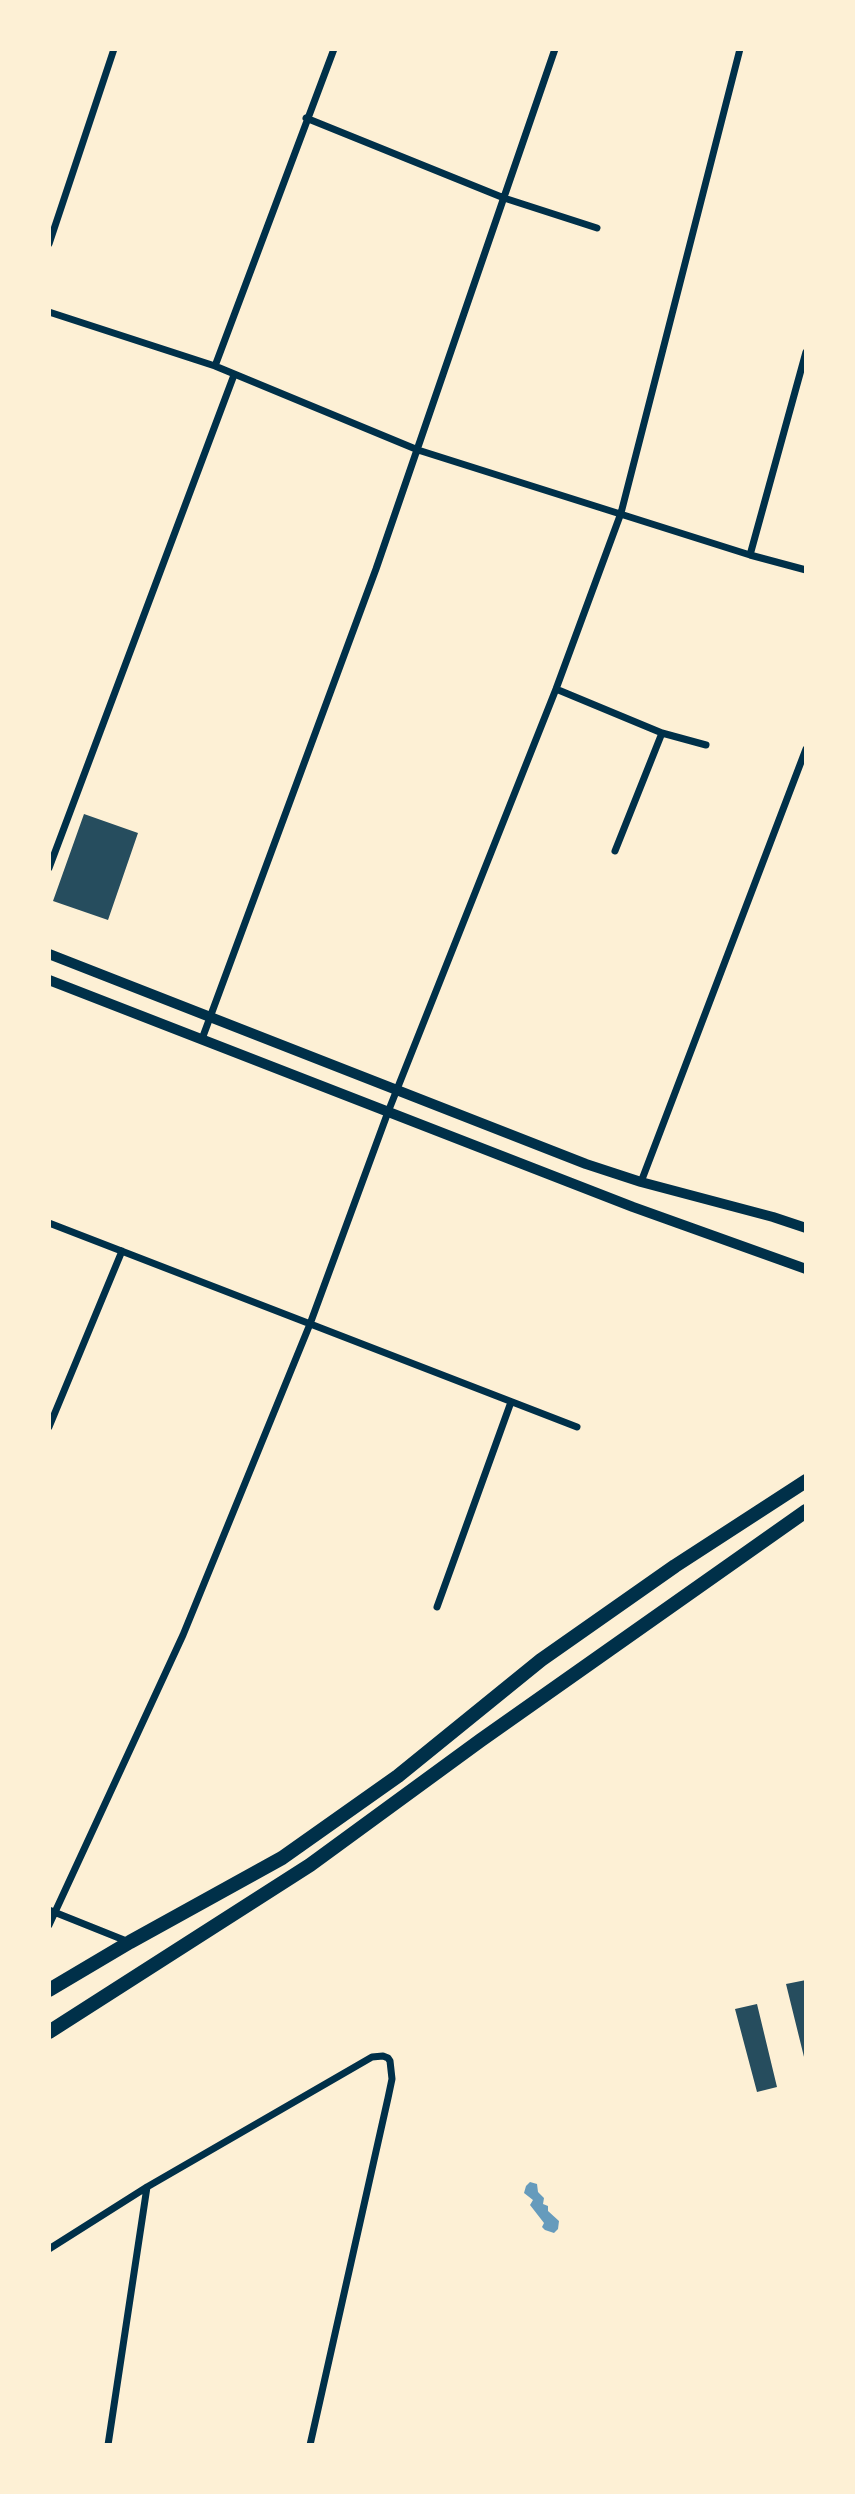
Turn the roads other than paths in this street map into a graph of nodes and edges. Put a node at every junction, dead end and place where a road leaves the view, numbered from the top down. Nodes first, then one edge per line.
1 (114, 49) edge
2 (334, 49) edge
3 (555, 49) edge
4 (740, 49) edge
5 (306, 118) junction
6 (504, 198) junction
7 (597, 229) dead end
8 (49, 244) edge
9 (49, 312) edge
10 (806, 352) edge
11 (215, 366) junction
12 (234, 375) junction
13 (418, 450) junction
14 (621, 513) junction
15 (750, 555) junction
16 (806, 570) edge
17 (556, 689) junction
18 (662, 733) junction
19 (706, 745) dead end
20 (806, 749) edge
21 (615, 851) dead end
22 (49, 868) edge
23 (49, 954) edge
24 (49, 980) edge
25 (211, 1017) junction
26 (202, 1039) junction
27 (398, 1088) junction
28 (388, 1112) junction
29 (641, 1182) junction
30 (49, 1223) edge
31 (806, 1228) edge
32 (122, 1251) junction
33 (806, 1269) edge
34 (310, 1324) junction
35 (511, 1402) junction
36 (49, 1427) edge
37 (577, 1427) dead end
38 (806, 1481) edge
39 (806, 1511) edge
40 (437, 1607) dead end
41 (52, 1911) edge
42 (49, 1925) edge
43 (130, 1942) junction
44 (49, 1990) edge
45 (49, 2032) edge
46 (147, 2187) junction
47 (49, 2249) edge
48 (108, 2445) edge
49 (310, 2445) edge

1 - 8 street
2 - 5 street
3 - 6 street
4 - 14 street
5 - 6 street
5 - 11 street
6 - 7 street
6 - 13 street
9 - 11 street
10 - 15 street
11 - 12 street
12 - 13 street
12 - 22 street
13 - 14 street
13 - 25 street
14 - 15 street
14 - 17 street
15 - 16 street
17 - 18 street
17 - 27 street
18 - 19 street
18 - 21 street
20 - 29 street
23 - 25 street
24 - 26 street
25 - 26 street
25 - 27 street
26 - 28 street
27 - 28 street
27 - 29 street
28 - 33 street
28 - 34 street
29 - 31 street
30 - 32 street
32 - 34 street
32 - 36 street
34 - 35 street
34 - 41 street
35 - 37 street
35 - 40 street
38 - 43 main road
39 - 45 main road
41 - 42 street
41 - 43 street
43 - 44 main road
46 - 47 street
46 - 48 street
46 - 49 street

